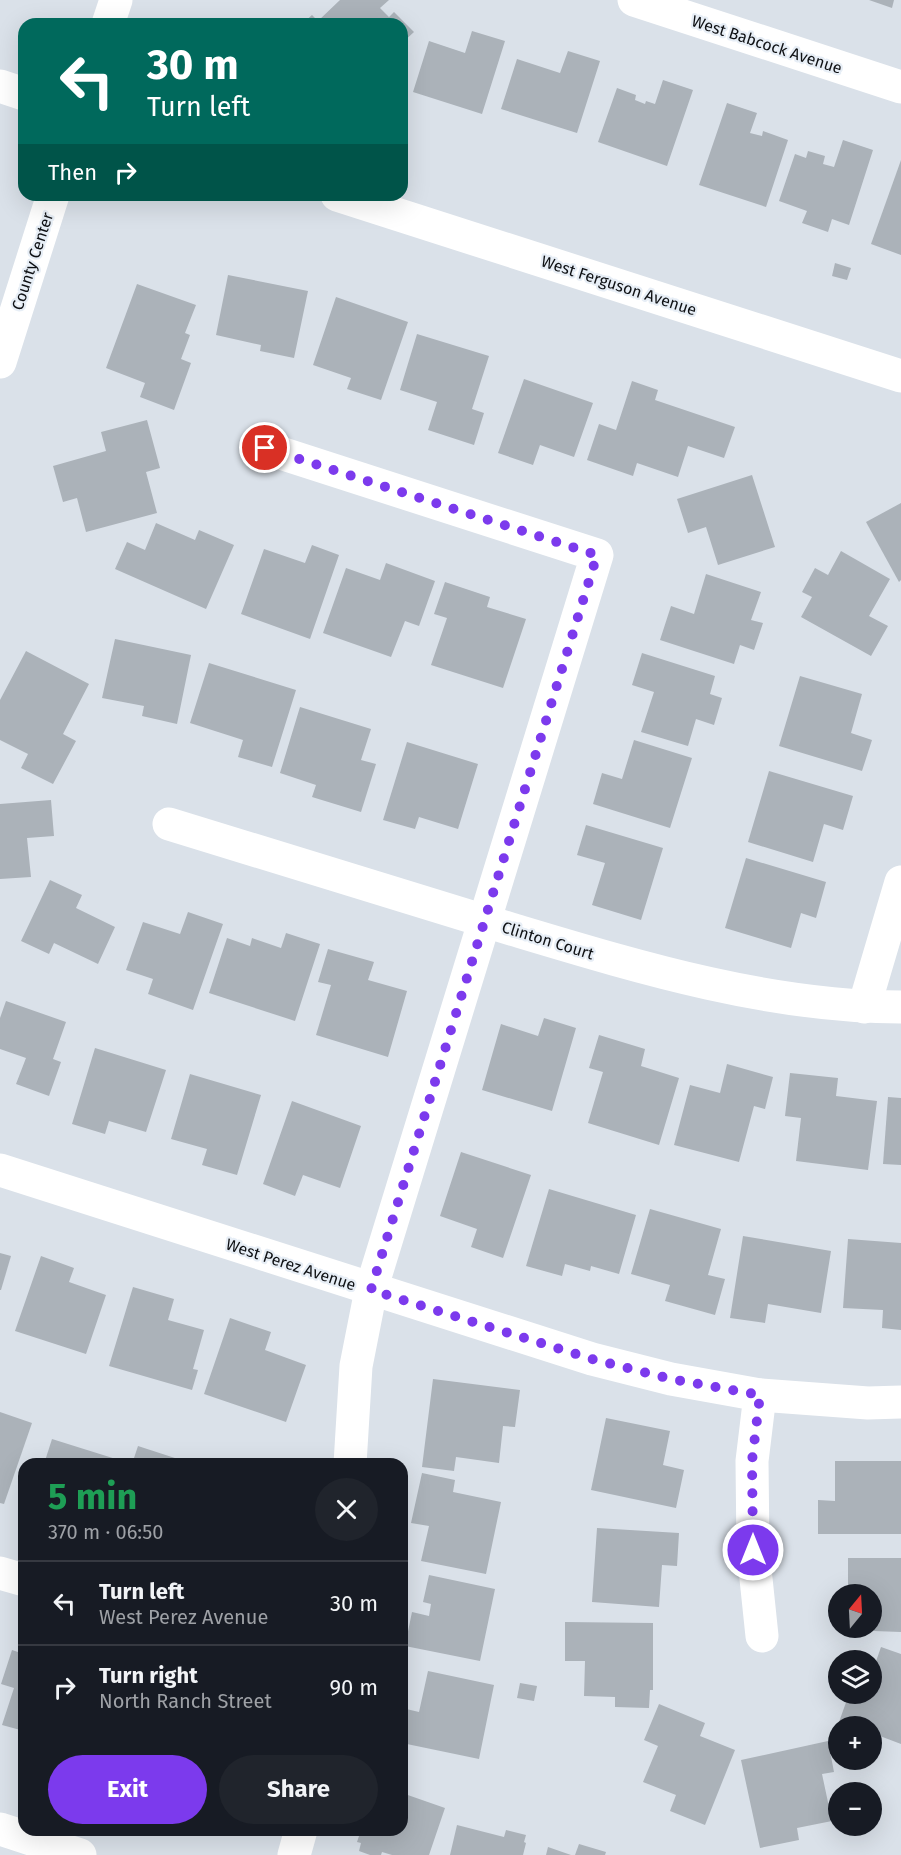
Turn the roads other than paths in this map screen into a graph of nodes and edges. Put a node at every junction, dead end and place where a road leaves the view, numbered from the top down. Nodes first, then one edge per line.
1 (116, 0) edge
2 (634, 0) edge
3 (110, 18) edge
4 (0, 86) edge
5 (901, 87) edge
6 (18, 92) edge
7 (51, 201) edge
8 (356, 201) edge
9 (0, 362) edge
10 (901, 376) edge
11 (265, 448) dead end
12 (169, 824) dead end
13 (901, 882) edge
14 (484, 920) junction
15 (864, 1007) junction
16 (901, 1007) edge
17 (0, 1170) edge
18 (371, 1290) junction
19 (760, 1395) junction
20 (901, 1402) edge
21 (350, 1458) edge
22 (0, 1572) edge
23 (18, 1578) edge
24 (762, 1636) dead end
25 (0, 1829) edge
26 (18, 1835) edge
27 (22, 1836) edge
28 (299, 1836) edge
29 (80, 1855) edge
30 (294, 1855) edge

1 - 3 street
2 - 5 street, West Babcock Avenue
4 - 6 street
7 - 9 street, County Center
8 - 10 street, West Ferguson Avenue
11 - 14 street
12 - 14 street, Clinton Court
13 - 15 street
14 - 15 street, Clinton Court
14 - 18 street
15 - 16 street, Clinton Court
17 - 18 street, West Perez Avenue
18 - 19 street, West Perez Avenue
18 - 21 street
19 - 20 street, West Perez Avenue
19 - 24 street
22 - 23 street
25 - 26 street
27 - 29 street
28 - 30 street

